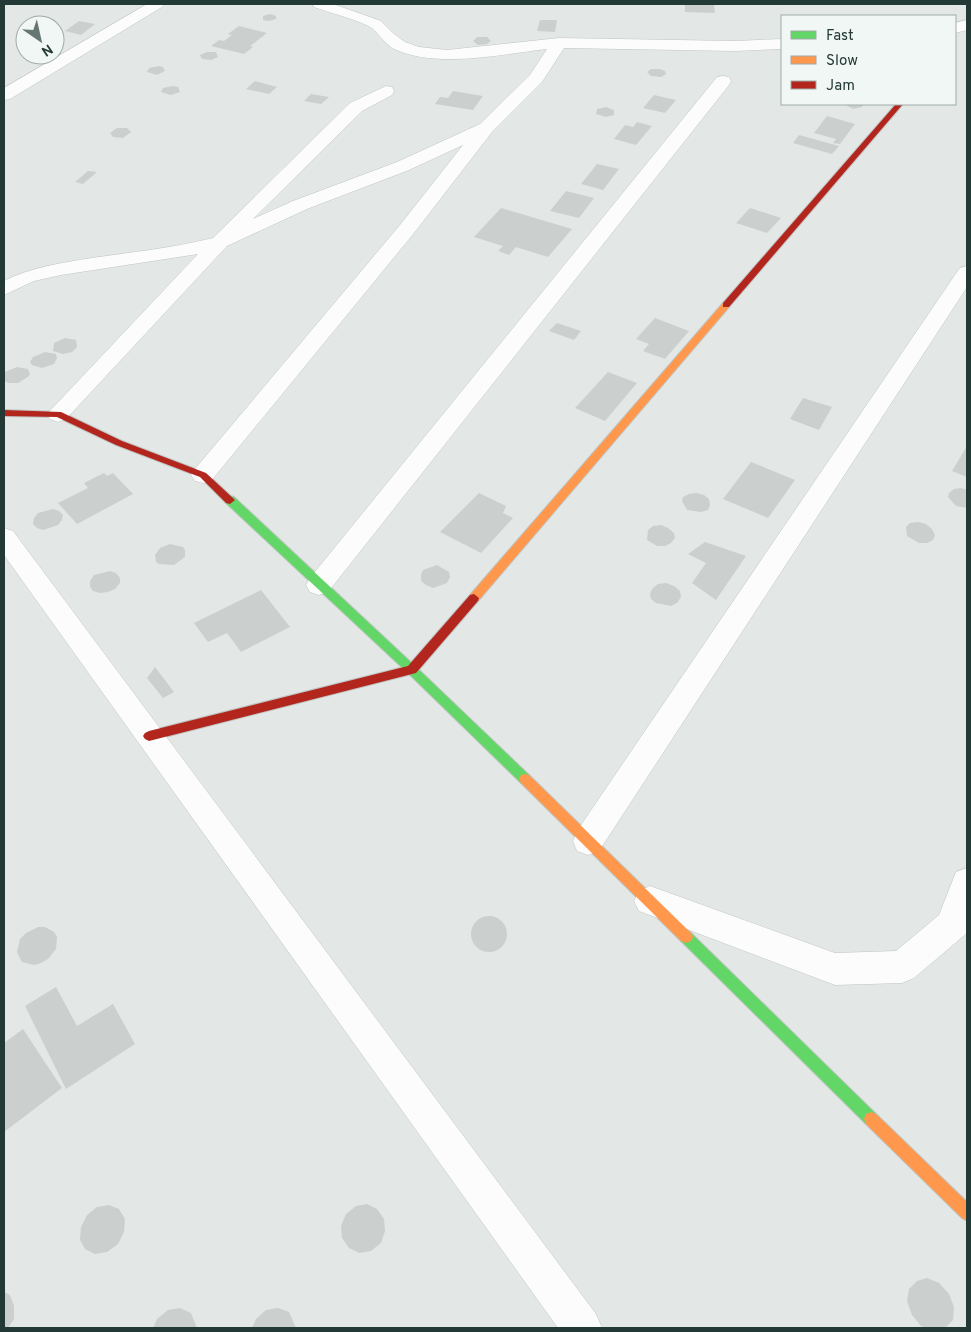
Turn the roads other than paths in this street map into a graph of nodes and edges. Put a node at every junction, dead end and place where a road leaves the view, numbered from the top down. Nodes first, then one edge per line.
1 (157, 4) edge
2 (319, 4) edge
3 (559, 43) junction
4 (781, 44) edge
5 (723, 81) dead end
6 (386, 91) dead end
7 (4, 95) edge
8 (899, 105) edge
9 (486, 128) junction
10 (220, 242) junction
11 (967, 272) edge
12 (4, 289) edge
13 (4, 413) edge
14 (58, 414) junction
15 (203, 476) junction
16 (4, 537) edge
17 (319, 585) junction
18 (412, 670) junction
19 (149, 736) junction
20 (588, 841) junction
21 (967, 882) edge
22 (650, 901) junction
23 (959, 921) edge
24 (967, 1213) edge
25 (582, 1328) edge

1 - 7 street
2 - 3 street
3 - 4 street
3 - 9 street
5 - 17 street
6 - 10 street
8 - 18 street
9 - 10 street
9 - 15 street
10 - 12 street
10 - 14 street
11 - 20 street
13 - 14 street
14 - 15 street
15 - 17 street
16 - 19 street
17 - 18 street
18 - 19 street
18 - 20 street
19 - 25 street
20 - 22 street
21 - 23 street
22 - 23 street
22 - 24 street

